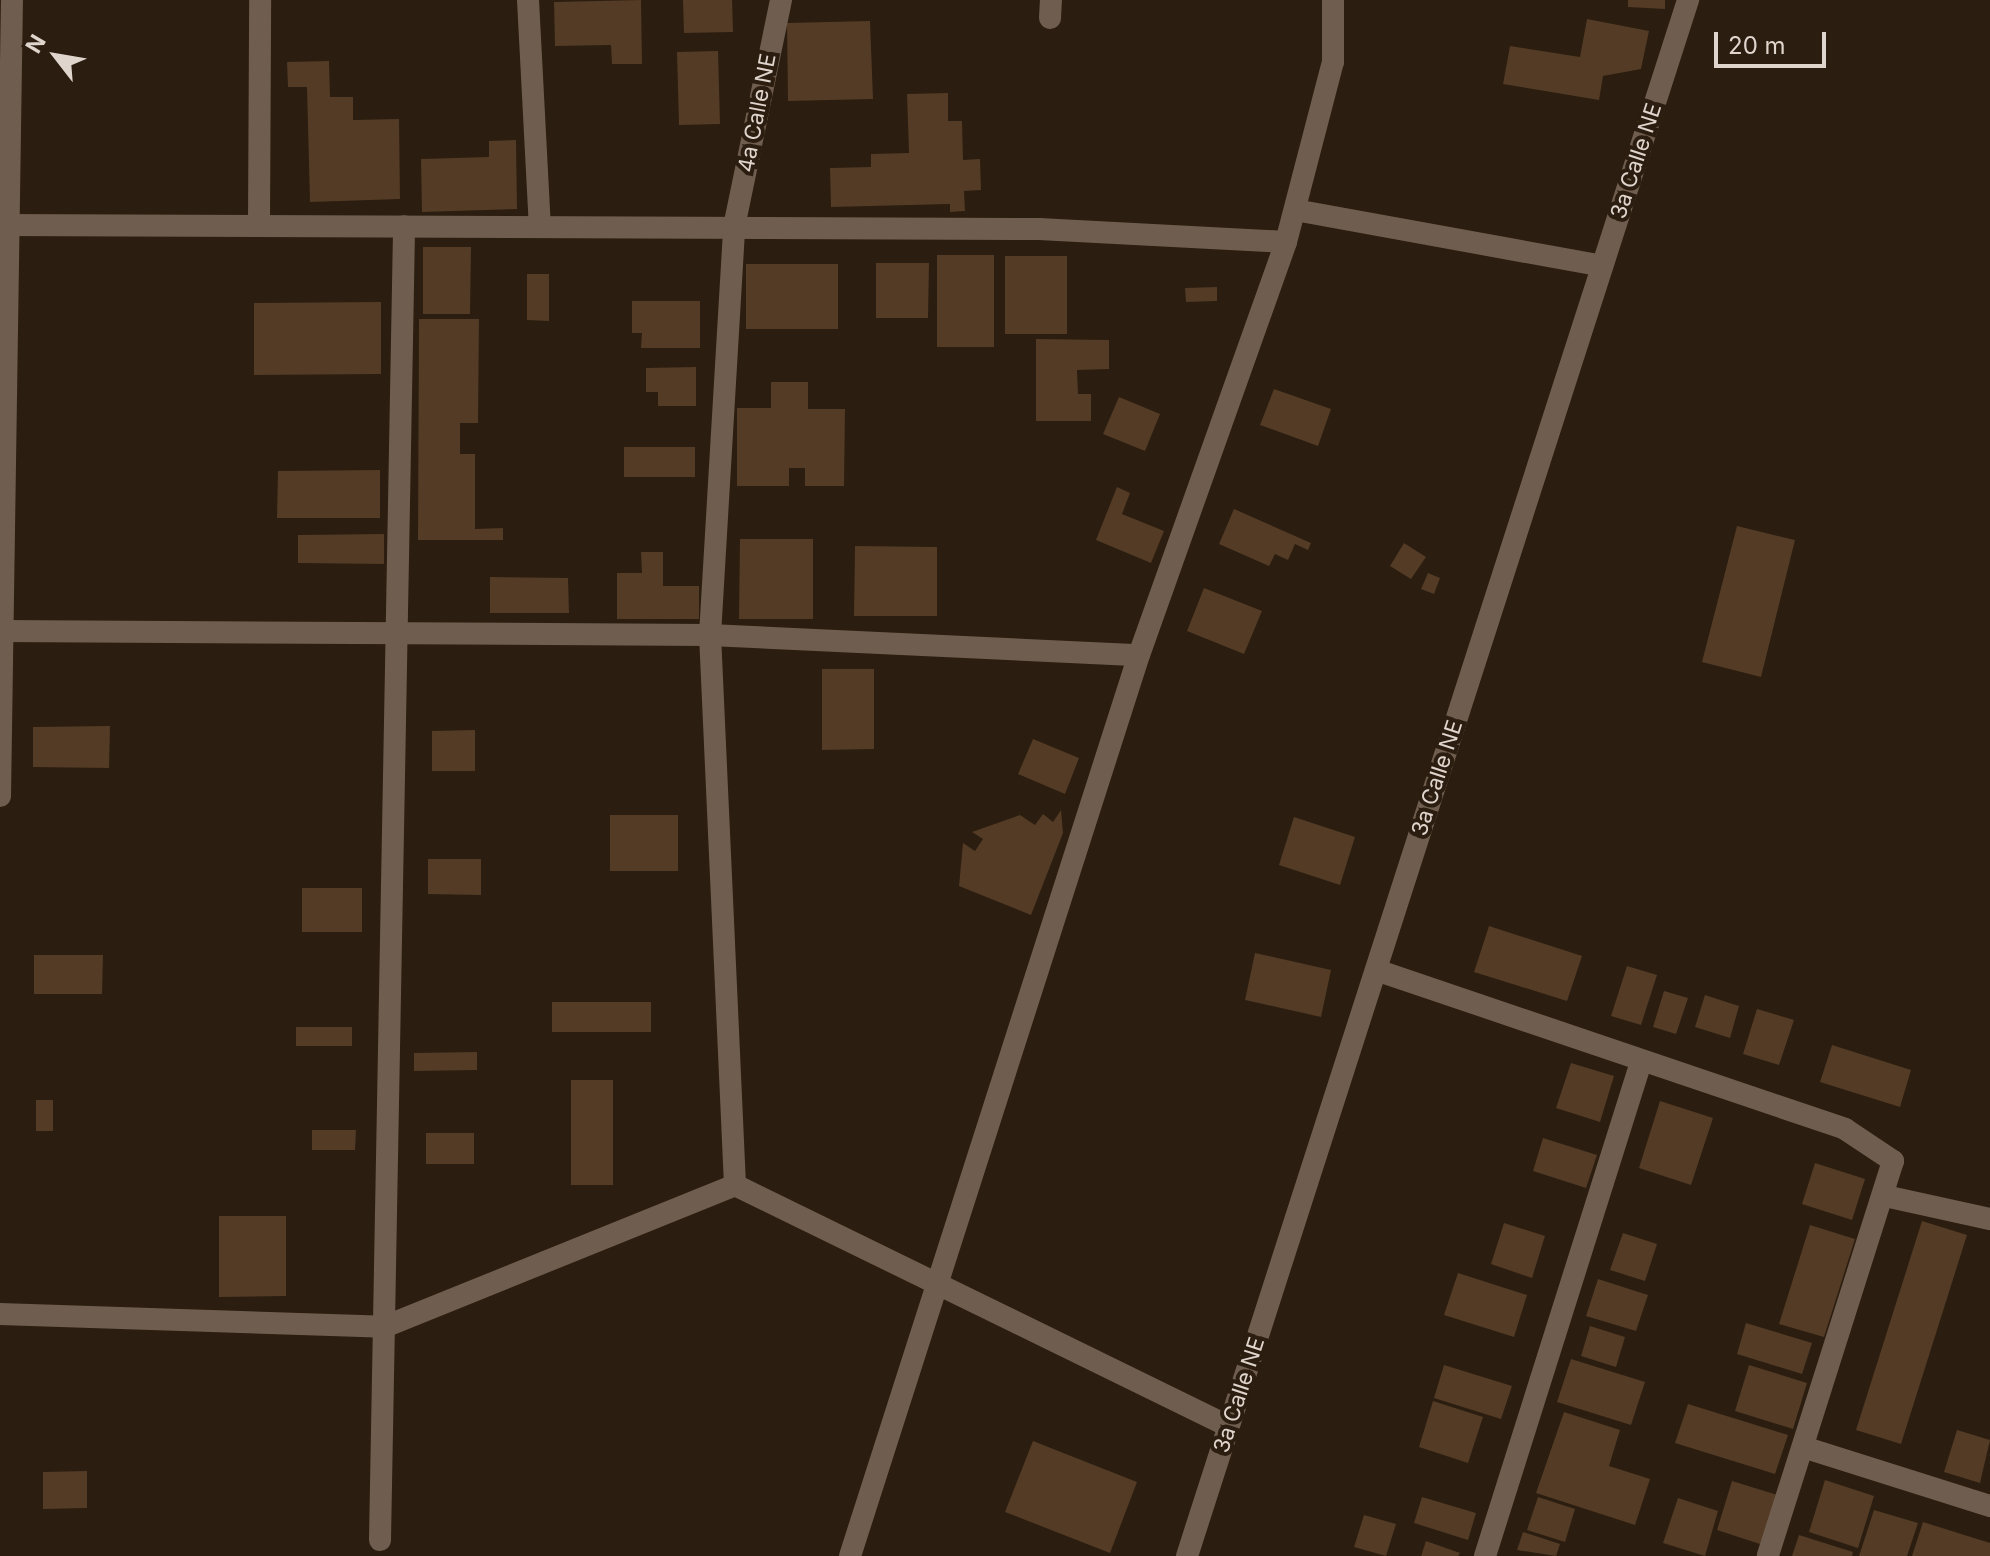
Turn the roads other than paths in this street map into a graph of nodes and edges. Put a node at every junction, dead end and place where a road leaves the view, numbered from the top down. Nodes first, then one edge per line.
1 (12, 0) edge
2 (260, 0) edge
3 (528, 0) edge
4 (781, 0) edge
5 (1333, 0) edge
6 (1688, 0) edge
7 (1295, 210) junction
8 (259, 222) junction
9 (7, 225) edge
10 (404, 226) junction
11 (540, 227) junction
12 (734, 227) junction
13 (1286, 242) junction
14 (1602, 266) junction
15 (2, 631) edge
16 (710, 635) junction
17 (396, 637) junction
18 (1139, 655) junction
19 (0, 796) edge
20 (1376, 970) junction
21 (1641, 1062) junction
22 (735, 1185) junction
23 (1885, 1196) junction
24 (1990, 1219) edge
25 (933, 1283) junction
26 (0, 1314) edge
27 (384, 1327) junction
28 (1228, 1426) junction
29 (1803, 1447) junction
30 (1990, 1506) edge
31 (380, 1540) dead end
32 (1191, 1555) edge
33 (850, 1556) edge
34 (1485, 1556) edge
35 (1768, 1556) edge

1 - 9 street
2 - 8 street
3 - 11 street
4 - 12 street, 4a Calle NE
5 - 7 street
6 - 14 street, 3a Calle NE
7 - 13 street
7 - 14 street
8 - 9 street
8 - 10 street
9 - 15 street
10 - 11 street
10 - 17 street
11 - 12 street
12 - 13 street
12 - 16 street, 4a Calle NE
13 - 18 street
14 - 20 street, 3a Calle NE
15 - 17 street
15 - 19 street
16 - 17 street
16 - 18 street
16 - 22 street, 4a Calle NE
17 - 27 street
18 - 25 street
20 - 21 street
20 - 28 street, 3a Calle NE
21 - 23 street
21 - 34 street
22 - 25 street
22 - 27 street
23 - 24 street
23 - 29 street
25 - 28 street
25 - 33 street
26 - 27 street
27 - 31 street
28 - 32 street, 3a Calle NE
29 - 30 street
29 - 35 street

